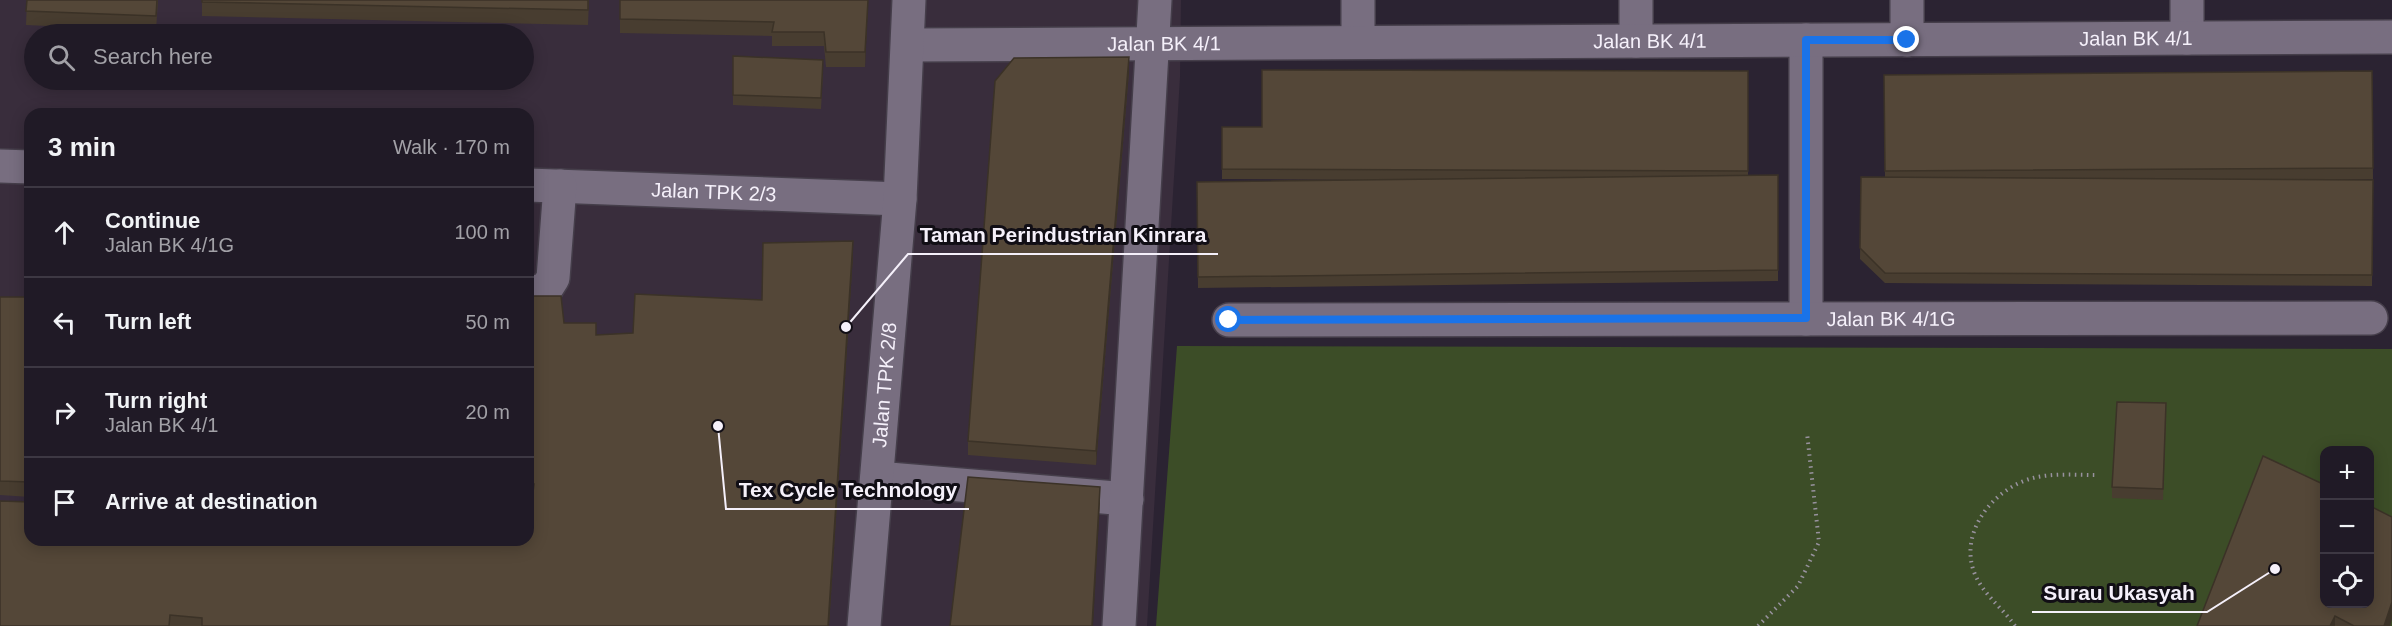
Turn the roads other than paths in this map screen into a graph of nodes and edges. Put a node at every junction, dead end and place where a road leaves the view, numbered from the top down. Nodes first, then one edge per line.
1 (909, 0) edge
2 (1155, 0) edge
3 (1358, 0) edge
4 (1636, 0) edge
5 (1907, 0) edge
6 (2187, 0) edge
7 (2392, 37) edge
8 (2187, 38) junction
9 (1806, 40) junction
10 (1907, 40) junction
11 (1636, 41) junction
12 (1358, 42) junction
13 (1154, 43) junction
14 (909, 45) junction
15 (0, 166) edge
16 (24, 167) edge
17 (544, 186) edge
18 (900, 199) junction
19 (534, 292) edge
20 (1806, 318) junction
21 (2371, 318) dead end
22 (1229, 320) dead end
23 (877, 478) junction
24 (1127, 499) junction
25 (864, 626) edge
26 (1119, 626) edge

1 - 14 street, Jalan TPK 2/8
2 - 13 street
3 - 12 street
4 - 11 street
5 - 10 street
6 - 8 street
7 - 8 street, Jalan BK 4/1
8 - 10 street, Jalan BK 4/1
9 - 10 street, Jalan BK 4/1
9 - 11 street, Jalan BK 4/1
9 - 20 street
11 - 12 street, Jalan BK 4/1
12 - 13 street, Jalan BK 4/1
13 - 14 street, Jalan BK 4/1
13 - 24 street
14 - 18 street, Jalan TPK 2/8
15 - 16 street
17 - 18 street, Jalan TPK 2/3
17 - 19 street
18 - 23 street, Jalan TPK 2/8
20 - 21 street, Jalan BK 4/1G
20 - 22 street, Jalan BK 4/1G
23 - 24 street
23 - 25 street, Jalan TPK 2/8
24 - 26 street

